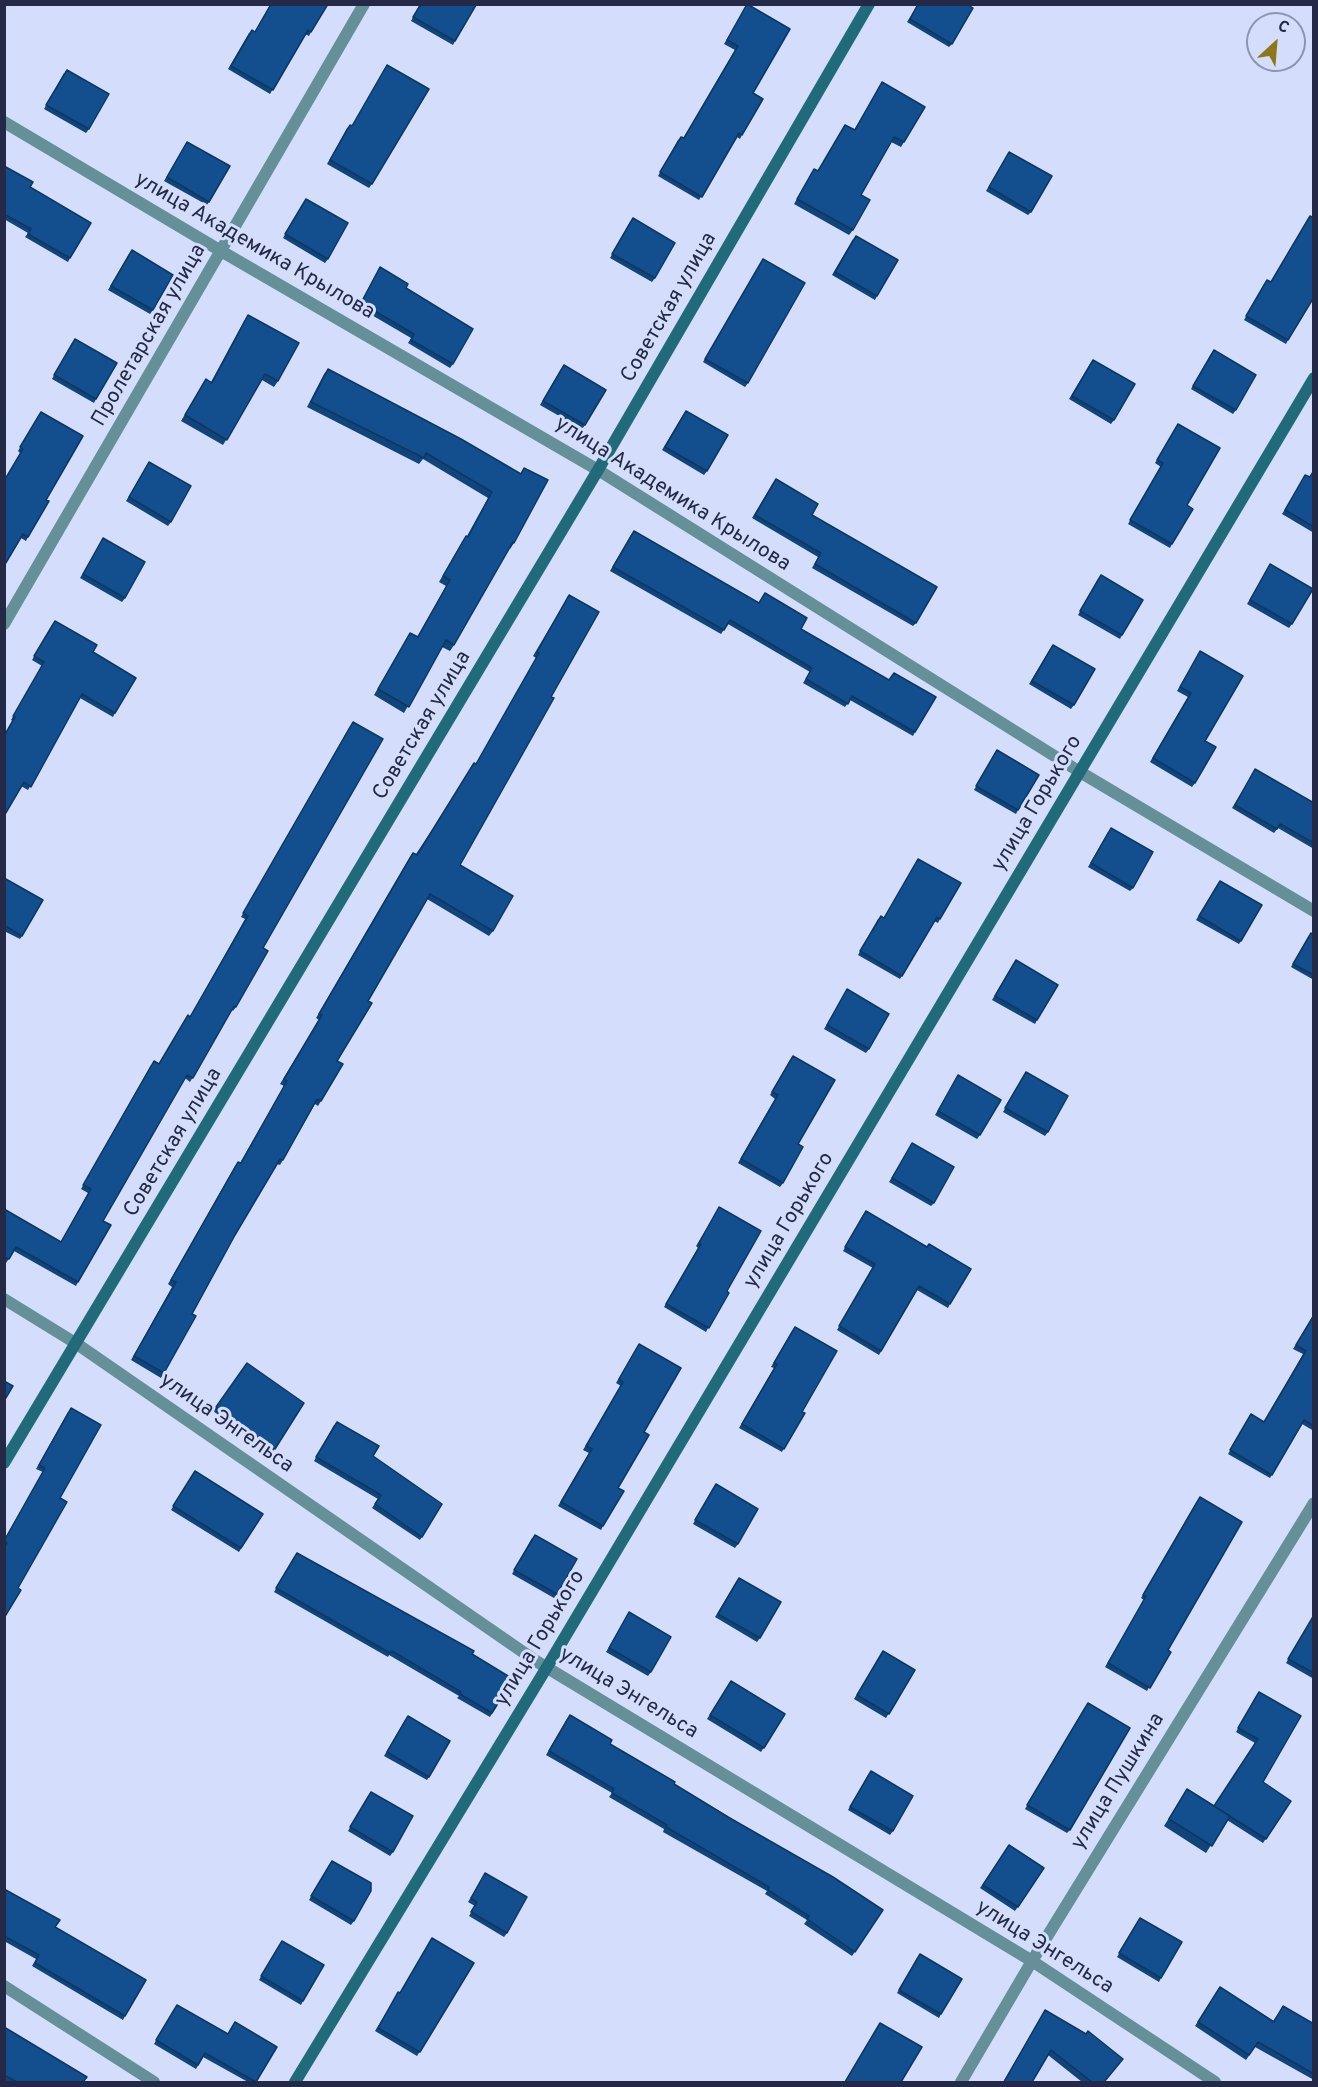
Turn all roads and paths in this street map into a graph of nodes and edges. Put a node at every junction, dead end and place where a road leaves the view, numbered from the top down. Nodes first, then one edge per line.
1 (364, 4) edge
2 (869, 4) edge
3 (4, 122) edge
4 (221, 251) junction
5 (1314, 378) edge
6 (598, 470) junction
7 (4, 624) edge
8 (1080, 772) junction
9 (1314, 911) edge
10 (4, 1299) edge
11 (77, 1344) junction
12 (4, 1463) edge
13 (1314, 1503) edge
14 (547, 1667) junction
15 (1032, 1961) junction
16 (4, 1986) edge
17 (154, 2082) edge
18 (295, 2082) edge
19 (961, 2082) edge
20 (1215, 2082) edge

1 - 4 street, Пролетарская улица
2 - 6 street, Советская улица
3 - 4 street, улица Академика Крылова
4 - 6 street, улица Академика Крылова
4 - 7 street, Пролетарская улица
5 - 8 street, улица Горького
6 - 8 street, улица Академика Крылова
6 - 11 street, Советская улица
8 - 9 street, улица Академика Крылова
8 - 14 street, улица Горького
10 - 11 street, улица Энгельса
11 - 12 street, Советская улица
11 - 14 street, улица Энгельса
13 - 15 street, улица Пушкина
14 - 15 street, улица Энгельса
14 - 18 street, улица Горького
15 - 19 street, улица Пушкина
15 - 20 street, улица Энгельса
16 - 17 street

